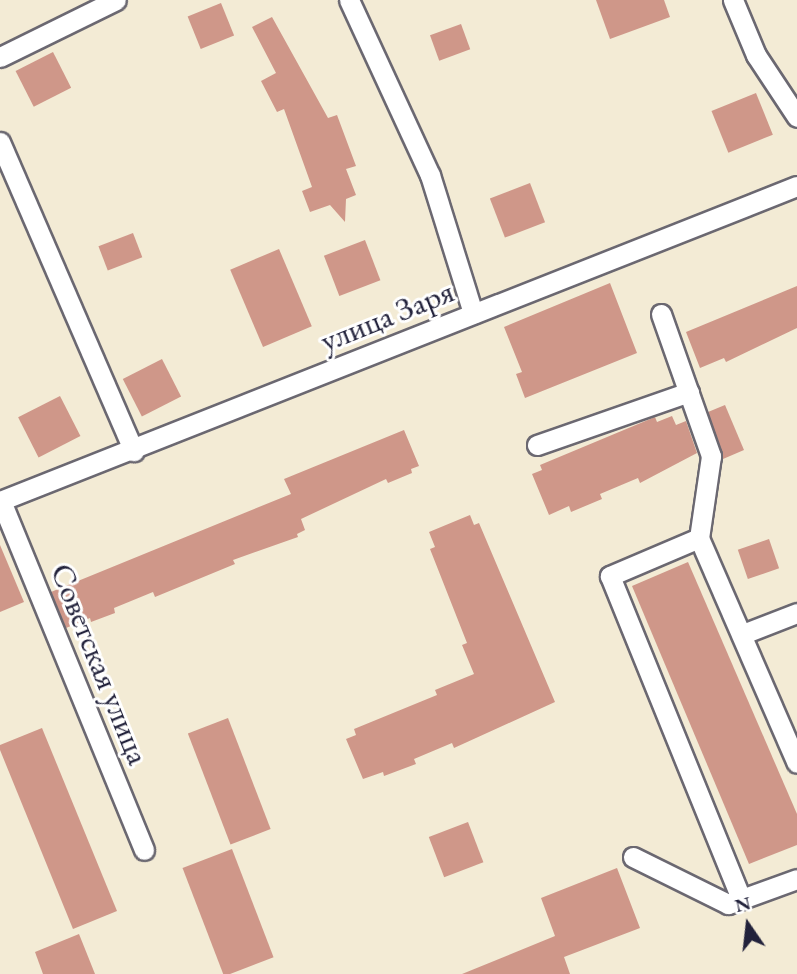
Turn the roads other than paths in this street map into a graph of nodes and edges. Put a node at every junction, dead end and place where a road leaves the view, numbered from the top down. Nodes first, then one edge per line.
1 (116, 0) edge
2 (349, 0) edge
3 (733, 0) edge
4 (0, 57) edge
5 (797, 117) edge
6 (0, 142) edge
7 (797, 186) edge
8 (473, 313) junction
9 (661, 314) dead end
10 (689, 392) junction
11 (537, 445) dead end
12 (134, 451) junction
13 (1, 501) edge
14 (699, 538) junction
15 (797, 613) edge
16 (743, 634) junction
17 (797, 763) edge
18 (144, 850) dead end
19 (633, 857) dead end
20 (797, 879) edge
21 (741, 900) junction

1 - 4 street
2 - 8 street
3 - 5 street
6 - 12 street
7 - 8 street, улица Заря
8 - 12 street, улица Заря
9 - 10 street
10 - 11 street
10 - 14 street
12 - 13 street, улица Заря
13 - 18 street, Советская улица
14 - 16 street
14 - 21 street
15 - 16 street
16 - 17 street
19 - 21 street
20 - 21 street

